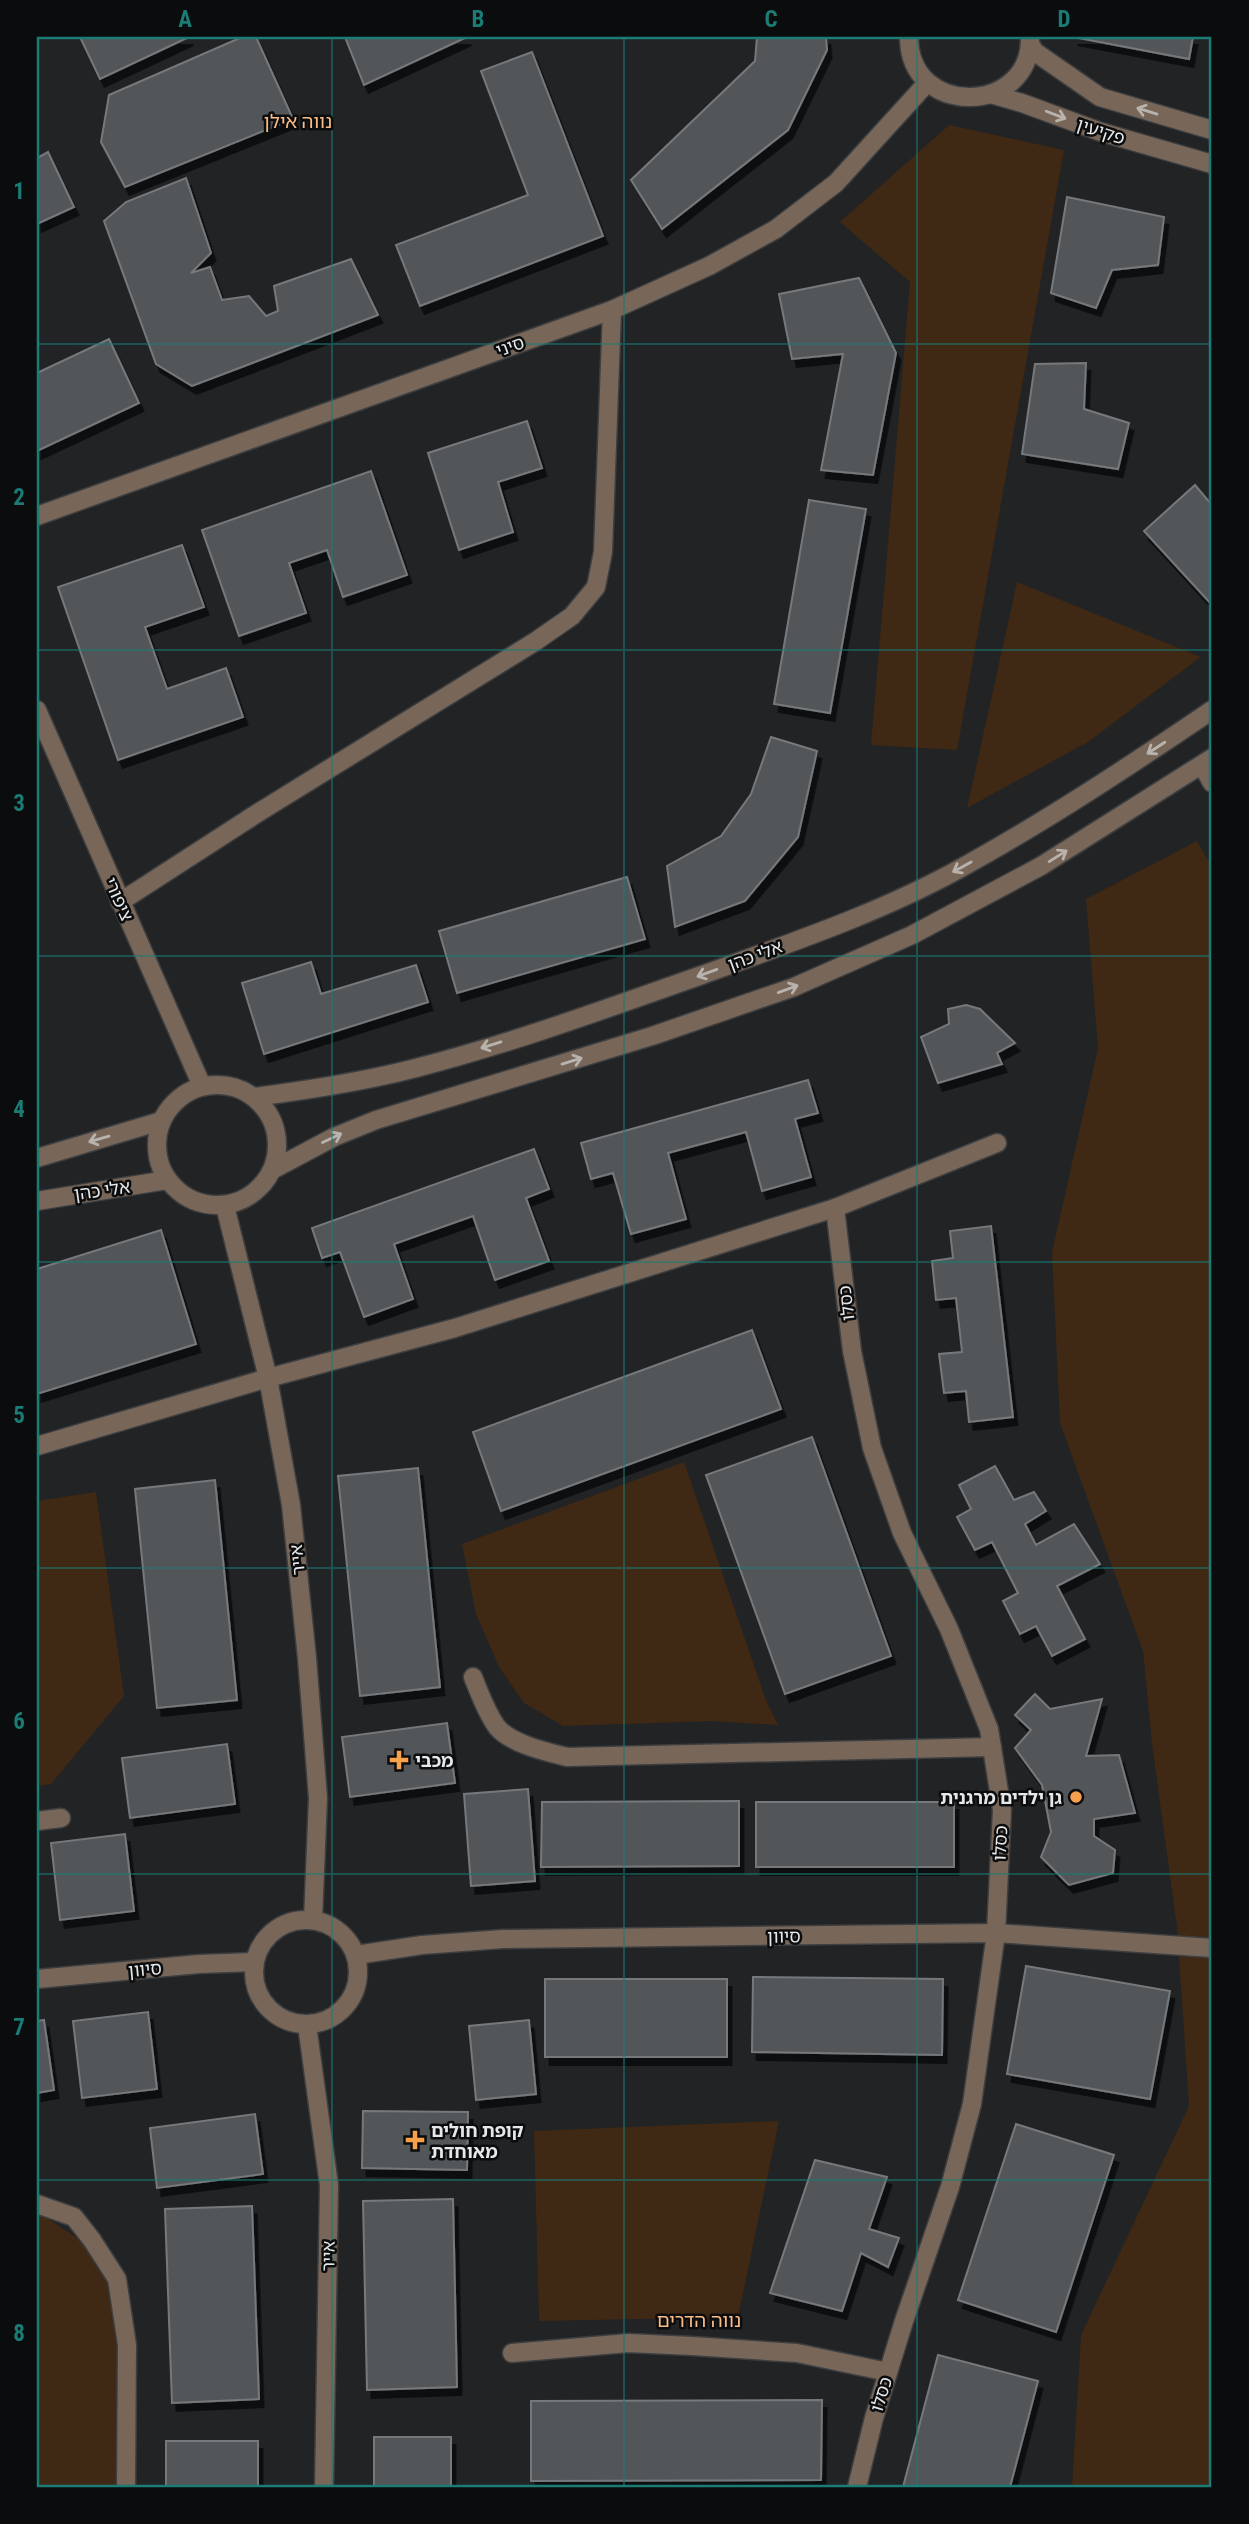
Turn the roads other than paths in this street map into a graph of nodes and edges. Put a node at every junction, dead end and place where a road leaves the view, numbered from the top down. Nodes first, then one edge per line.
1 (909, 37) edge
2 (1030, 41) edge
3 (927, 83) junction
4 (991, 94) junction
5 (1212, 130) edge
6 (1212, 164) edge
7 (612, 310) junction
8 (37, 516) edge
9 (37, 710) edge
10 (1212, 710) edge
11 (1207, 761) edge
12 (1212, 783) edge
13 (120, 902) junction
14 (202, 1086) junction
15 (254, 1097) junction
16 (161, 1121) junction
17 (997, 1143) dead end
18 (37, 1158) edge
19 (272, 1170) junction
20 (167, 1180) junction
21 (37, 1201) edge
22 (225, 1206) junction
23 (835, 1208) junction
24 (268, 1378) junction
25 (37, 1446) edge
26 (473, 1677) dead end
27 (992, 1747) junction
28 (61, 1818) dead end
29 (37, 1821) edge
30 (313, 1920) junction
31 (996, 1933) junction
32 (1212, 1948) edge
33 (356, 1955) junction
34 (254, 1962) junction
35 (37, 1979) edge
36 (307, 2025) junction
37 (37, 2204) edge
38 (512, 2353) dead end
39 (888, 2372) junction
40 (126, 2481) edge
41 (324, 2487) edge
42 (858, 2487) edge

1 - 3 street
2 - 4 street
5 -> 2 street, פקיעין
3 - 4 street
3 - 7 street, סיני
4 -> 6 street, פקיעין
7 - 8 street, סיני
7 - 13 street
9 - 13 street, ציפורי
10 -> 15 street, אלי כהן
11 - 12 street
19 -> 11 street
13 - 14 street, ציפורי
14 - 15 street
14 - 16 street
15 - 19 street
16 -> 18 street
16 - 20 street
17 - 23 street
19 - 22 street
20 - 21 street, אלי כהן
20 - 22 street
22 - 24 street, אייר
23 - 24 street
23 - 27 street, כסלו
24 - 25 street
24 - 30 street, אייר
26 - 27 street
27 - 31 street, כסלו
28 - 29 street
30 - 33 street
30 - 34 street
31 - 32 street, סיוון
31 - 33 street, סיוון
31 - 39 street, כסלו
33 - 36 street
34 - 35 street, סיוון
34 - 36 street
36 - 41 street, אייר
37 - 40 street
38 - 39 street
39 - 42 street, כסלו

